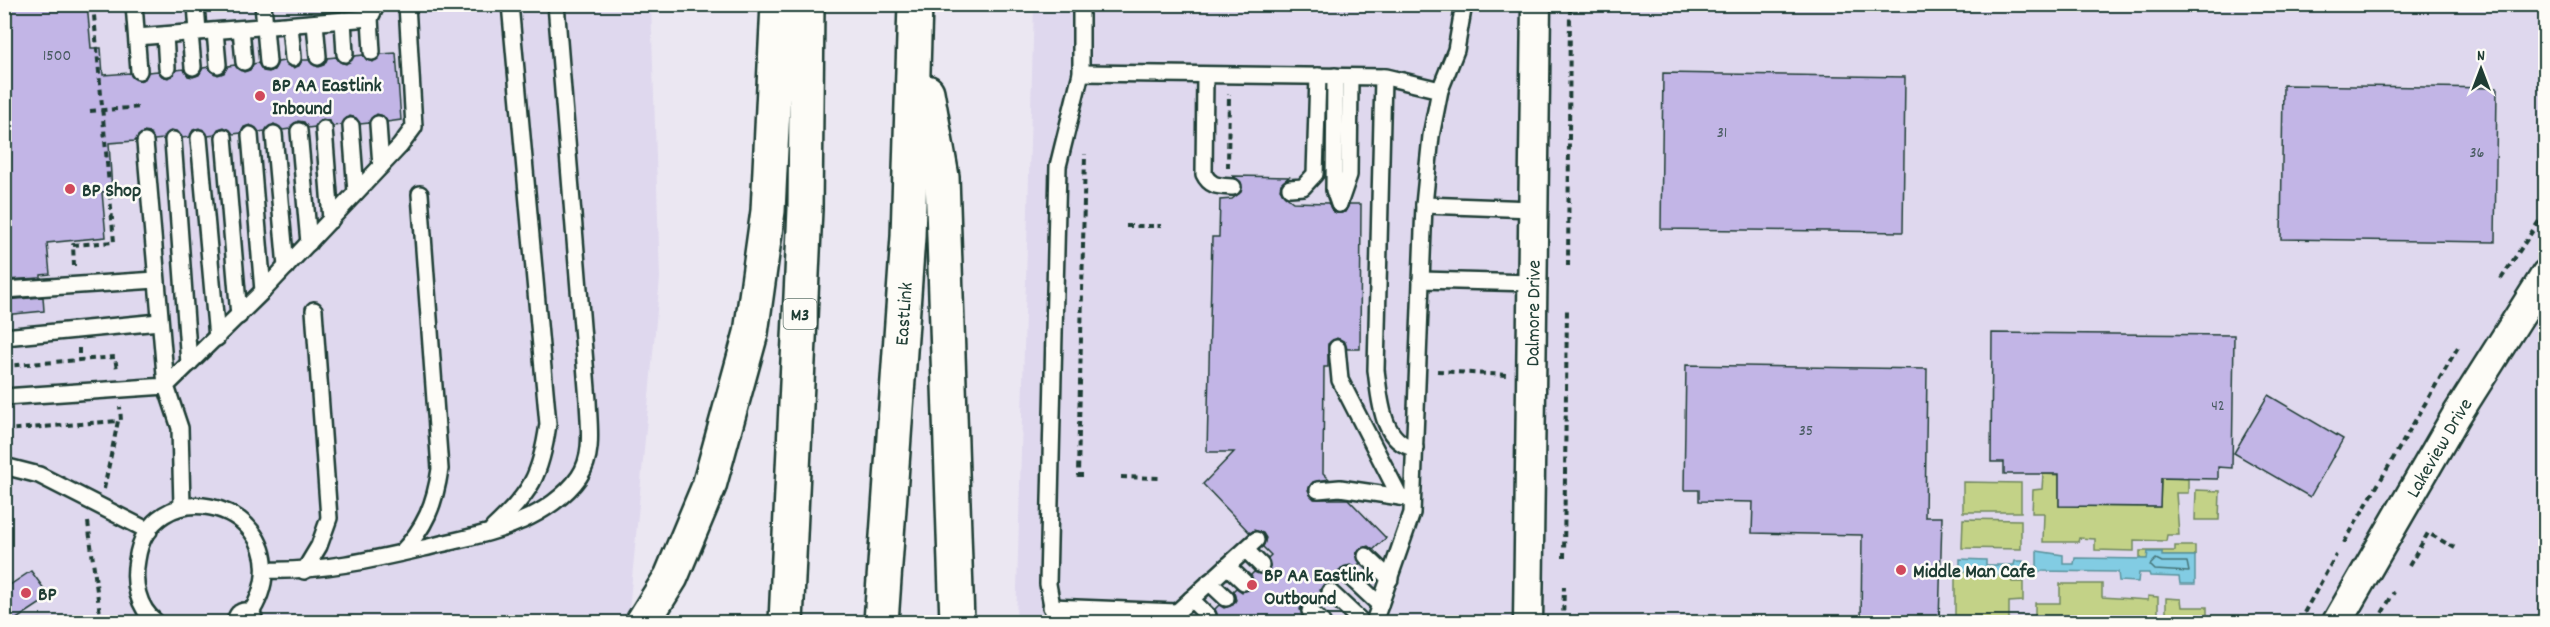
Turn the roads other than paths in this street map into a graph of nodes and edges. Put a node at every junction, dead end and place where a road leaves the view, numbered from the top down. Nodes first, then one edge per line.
1 (134, 4) edge
2 (196, 4) edge
3 (263, 4) edge
4 (407, 4) edge
5 (510, 4) edge
6 (556, 4) edge
7 (778, 4) edge
8 (807, 4) edge
9 (1081, 4) edge
10 (1464, 4) edge
11 (1536, 4) edge
12 (373, 11) edge
13 (915, 15) edge
14 (343, 20) junction
15 (315, 23) junction
16 (290, 25) junction
17 (264, 27) junction
18 (241, 29) junction
19 (215, 31) junction
20 (194, 33) junction
21 (165, 35) junction
22 (137, 37) junction
23 (372, 52) dead end
24 (345, 54) dead end
25 (318, 57) dead end
26 (293, 58) dead end
27 (267, 62) dead end
28 (244, 63) dead end
29 (218, 64) dead end
30 (193, 67) dead end
31 (167, 68) dead end
32 (139, 71) dead end
33 (1081, 73) junction
34 (1205, 75) junction
35 (1318, 76) junction
36 (1343, 76) junction
37 (1383, 77) junction
38 (1440, 90) junction
39 (378, 124) dead end
40 (351, 126) dead end
41 (324, 129) dead end
42 (299, 131) dead end
43 (274, 134) dead end
44 (250, 135) dead end
45 (224, 137) dead end
46 (199, 138) dead end
47 (172, 140) dead end
48 (145, 142) dead end
49 (381, 166) junction
50 (1230, 184) road end
51 (1290, 188) dead end
52 (356, 192) junction
53 (420, 194) dead end
54 (1339, 204) dead end
55 (1424, 205) junction
56 (1533, 209) junction
57 (331, 220) junction
58 (309, 243) junction
59 (286, 267) junction
60 (2546, 274) edge
61 (156, 279) junction
62 (1421, 279) junction
63 (1532, 283) junction
64 (4, 290) edge
65 (263, 291) junction
66 (314, 310) dead end
67 (239, 316) junction
68 (159, 322) junction
69 (4, 337) edge
70 (216, 338) junction
71 (1337, 348) dead end
72 (189, 364) junction
73 (165, 386) junction
74 (4, 397) edge
75 (1415, 448) junction
76 (4, 466) edge
77 (1318, 490) dead end
78 (1407, 498) junction
79 (182, 506) junction
80 (148, 531) junction
81 (488, 532) junction
82 (401, 553) junction
83 (1366, 556) dead end
84 (1261, 565) dead end
85 (1227, 566) junction
86 (266, 570) junction
87 (304, 571) junction
88 (1348, 575) dead end
89 (1390, 579) junction
90 (1209, 582) junction
91 (1244, 582) dead end
92 (1330, 592) dead end
93 (1226, 598) dead end
94 (1191, 599) junction
95 (1380, 605) junction
96 (1126, 610) junction
97 (1310, 611) dead end
98 (1053, 615) edge
99 (1105, 616) edge
100 (1208, 616) dead end
101 (1175, 617) edge
102 (148, 620) edge
103 (244, 622) edge
104 (643, 622) edge
105 (786, 622) edge
106 (881, 622) edge
107 (957, 622) edge
108 (1139, 622) edge
109 (1322, 622) edge
110 (1362, 622) edge
111 (1374, 622) edge
112 (1528, 622) edge
113 (2337, 622) edge

1 - 22 lane
2 - 20 lane
3 - 17 lane
4 - 49 lane
5 - 81 lane
6 - 81 lane
7 - 104 highway
8 - 105 highway, M3
9 - 33 lane
10 - 38 lane
11 - 56 street, Dalmore Drive
12 - 14 lane
12 - 23 lane
13 - 106 highway, EastLink
13 - 107 highway
14 - 15 lane
14 - 24 lane
15 - 16 lane
15 - 25 lane
16 - 17 lane
16 - 26 lane
17 - 18 lane
17 - 27 lane
18 - 19 lane
18 - 28 lane
19 - 20 lane
19 - 29 lane
20 - 21 lane
20 - 30 lane
21 - 22 lane
21 - 31 lane
22 - 32 lane
33 - 34 lane
33 - 98 lane
34 - 35 lane
34 - 50 lane
35 - 36 lane
35 - 51 lane
36 - 37 lane
36 - 54 lane
37 - 38 lane
37 - 75 lane
38 - 55 lane
39 - 49 lane
40 - 52 lane
41 - 57 lane
42 - 58 lane
43 - 59 lane
44 - 65 lane
45 - 67 lane
46 - 70 lane
47 - 72 lane
48 - 61 lane
49 - 52 lane
52 - 57 lane
53 - 82 lane
55 - 56 lane
55 - 62 lane
56 - 63 street, Dalmore Drive
57 - 58 lane
58 - 59 lane
59 - 65 lane
60 - 113 street, Lakeview Drive
61 - 64 lane
61 - 68 lane
62 - 63 lane
62 - 75 lane
63 - 112 street, Dalmore Drive
65 - 67 lane
66 - 87 lane
67 - 70 lane
68 - 69 lane
68 - 73 lane
70 - 72 lane
71 - 78 lane
72 - 73 lane
73 - 74 lane
73 - 79 lane
75 - 78 lane
76 - 80 lane
77 - 78 lane
78 - 89 lane
79 - 80 lane
79 - 86 lane
80 - 102 lane
81 - 82 lane
82 - 87 lane
83 - 89 lane
84 - 85 lane
85 - 90 lane
85 - 91 lane
86 - 87 lane
86 - 103 lane
88 - 95 lane
89 - 95 lane
90 - 93 lane
90 - 94 lane
92 - 110 lane
94 - 100 lane
94 - 101 lane
95 - 111 lane
96 - 99 lane
96 - 101 lane
96 - 108 lane
97 - 109 lane
98 - 99 lane

